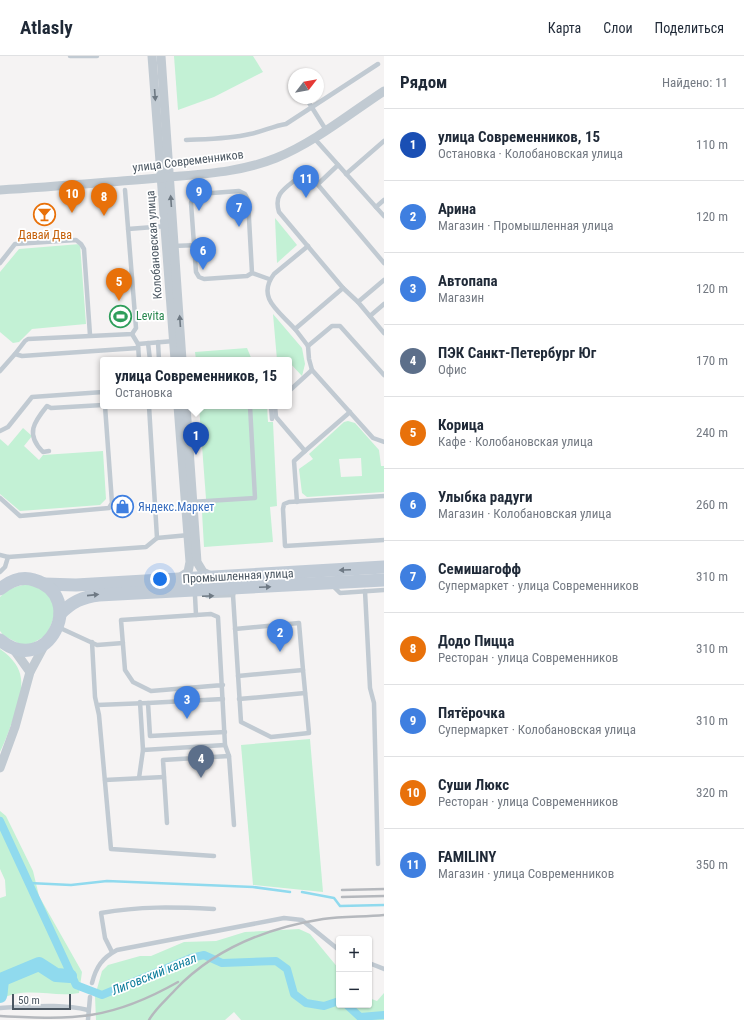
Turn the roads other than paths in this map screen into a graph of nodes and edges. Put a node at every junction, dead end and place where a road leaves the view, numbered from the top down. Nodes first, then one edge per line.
1 (70, 56) edge
2 (97, 56) edge
3 (152, 56) edge
4 (161, 56) edge
5 (378, 64) dead end
6 (384, 91) edge
7 (310, 104) edge
8 (312, 107) junction
9 (326, 130) junction
10 (314, 138) junction
11 (186, 140) dead end
12 (384, 141) edge
13 (338, 165) junction
14 (346, 174) junction
15 (165, 177) junction
16 (318, 184) junction
17 (125, 190) dead end
18 (1, 191) edge
19 (384, 200) edge
20 (376, 207) junction
21 (384, 216) edge
22 (169, 226) junction
23 (128, 229) junction
24 (194, 245) junction
25 (199, 245) dead end
26 (308, 246) junction
27 (170, 247) junction
28 (0, 263) edge
29 (384, 263) edge
30 (252, 273) junction
31 (269, 279) junction
32 (384, 280) edge
33 (343, 288) junction
34 (358, 302) junction
35 (384, 304) edge
36 (370, 316) junction
37 (295, 329) junction
38 (384, 333) edge
39 (132, 334) junction
40 (90, 335) junction
41 (177, 341) junction
42 (158, 342) junction
43 (148, 343) junction
44 (138, 346) junction
45 (308, 346) junction
46 (15, 354) junction
47 (139, 357) edge
48 (150, 357) edge
49 (159, 357) edge
50 (175, 357) edge
51 (181, 357) edge
52 (1, 369) edge
53 (312, 370) junction
54 (384, 375) edge
55 (292, 388) edge
56 (100, 392) edge
57 (44, 396) junction
58 (100, 405) edge
59 (47, 406) junction
60 (104, 409) edge
61 (149, 409) edge
62 (178, 409) edge
63 (186, 409) edge
64 (250, 409) edge
65 (273, 409) edge
66 (274, 409) edge
67 (350, 412) junction
68 (272, 419) dead end
69 (0, 431) edge
70 (384, 442) edge
71 (305, 451) junction
72 (49, 452) dead end
73 (384, 496) edge
74 (0, 498) edge
75 (189, 502) junction
76 (297, 502) junction
77 (191, 535) junction
78 (157, 538) junction
79 (384, 540) edge
80 (0, 555) edge
81 (8, 557) junction
82 (384, 567) edge
83 (0, 572) edge
84 (214, 577) junction
85 (384, 580) edge
86 (330, 583) junction
87 (44, 584) junction
88 (176, 585) junction
89 (2, 587) edge
90 (384, 590) edge
91 (235, 591) junction
92 (365, 591) junction
93 (195, 596) junction
94 (60, 614) junction
95 (196, 615) junction
96 (58, 627) junction
97 (235, 629) junction
98 (0, 640) edge
99 (92, 642) junction
100 (45, 643) junction
101 (123, 643) junction
102 (12, 647) junction
103 (303, 670) junction
104 (30, 672) junction
105 (238, 676) junction
106 (223, 685) junction
107 (305, 693) junction
108 (223, 699) junction
109 (239, 699) junction
110 (140, 702) junction
111 (148, 704) junction
112 (97, 705) junction
113 (225, 732) junction
114 (225, 744) junction
115 (143, 750) junction
116 (230, 756) junction
117 (0, 768) edge
118 (164, 777) junction
119 (139, 778) junction
120 (105, 780) junction
121 (167, 823) dead end
122 (234, 824) dead end
123 (214, 856) dead end
124 (378, 864) dead end
125 (214, 910) dead end
126 (336, 948) edge
127 (112, 952) junction
128 (372, 964) edge
129 (384, 969) edge
130 (92, 983) dead end
131 (90, 997) dead end
132 (0, 1008) edge
133 (88, 1010) junction
134 (88, 1020) edge

1 - 2 lane
3 -> 15 street, Колобановская улица
4 - 15 street, Колобановская улица
5 - 8 lane
6 - 9 street, улица Современников
7 - 8 lane
8 - 9 lane
8 - 11 lane
9 - 10 street, улица Современников
10 - 13 lane
10 - 15 street, улица Современников
12 - 14 lane
13 - 14 lane
13 - 16 lane
14 - 20 lane
15 - 18 street, улица Современников
15 - 22 street, Колобановская улица
16 - 26 lane
16 - 29 lane
17 - 23 lane
19 - 20 lane
20 - 21 lane
22 - 23 lane
22 - 27 street, Колобановская улица
23 - 39 lane
24 - 25 lane
24 - 27 lane
24 - 30 lane
24 - 30 lane
26 - 31 lane
26 - 33 lane
27 - 41 street, Колобановская улица
28 - 40 lane
30 - 31 lane
31 - 37 lane
32 - 34 lane
33 - 34 lane
33 - 37 lane
34 - 36 lane
35 - 36 lane
36 - 38 lane
37 - 45 lane
39 - 40 lane
39 - 44 lane
40 - 46 lane
41 - 42 lane
41 - 50 street, Колобановская улица
41 - 51 street, Колобановская улица
42 - 43 lane
42 - 49 lane
43 - 44 lane
43 - 48 lane
44 - 46 lane
44 - 47 lane
45 - 53 lane
45 - 54 lane
46 - 52 lane
53 - 55 lane
53 - 67 lane
56 - 57 lane
57 - 59 lane
57 - 69 lane
58 - 59 lane
59 - 72 lane
60 - 74 lane
61 - 78 lane
62 - 75 street
63 - 75 street
64 - 75 lane
65 - 68 lane
66 - 71 lane
67 - 70 lane
67 - 71 lane
71 - 76 lane
73 - 76 lane
75 - 77 street
76 - 79 lane
77 - 78 lane
77 - 84 street
77 - 88 street
78 - 81 lane
80 - 81 lane
81 - 83 lane
82 -> 84 street, Промышленная улица
84 - 88 street, Промышленная улица
85 - 86 street, Промышленная улица
91 -> 86 street, Промышленная улица
86 - 92 lane
87 - 88 street, Промышленная улица
87 - 89 street, Промышленная улица
87 - 94 street
88 - 91 street, Промышленная улица
88 - 93 lane
94 -> 88 street, Промышленная улица
90 - 92 lane
93 -> 91 lane
91 - 97 lane
92 - 124 lane
93 - 95 lane
94 - 96 street
95 - 101 lane
95 - 106 lane
96 - 99 lane
96 - 100 street
97 - 103 lane
97 - 105 lane
98 - 102 street
99 - 101 lane
99 - 112 lane
100 - 102 street
100 - 104 street
101 - 106 lane
102 - 104 street
103 - 105 lane
103 - 107 lane
104 - 117 street
105 - 109 lane
106 - 108 lane
107 - 109 lane
107 - 109 lane
108 - 111 lane
108 - 113 lane
110 - 111 lane
110 - 112 lane
110 - 115 lane
111 - 113 lane
112 - 120 lane
113 - 114 lane
114 - 115 lane
114 - 116 lane
115 - 119 lane
116 - 118 lane
116 - 122 lane
118 - 119 lane
118 - 121 lane
119 - 120 lane
120 - 123 lane
125 - 127 lane
126 - 127 lane
127 - 130 lane
128 - 129 lane
131 - 133 lane
132 - 133 lane
133 - 134 lane

